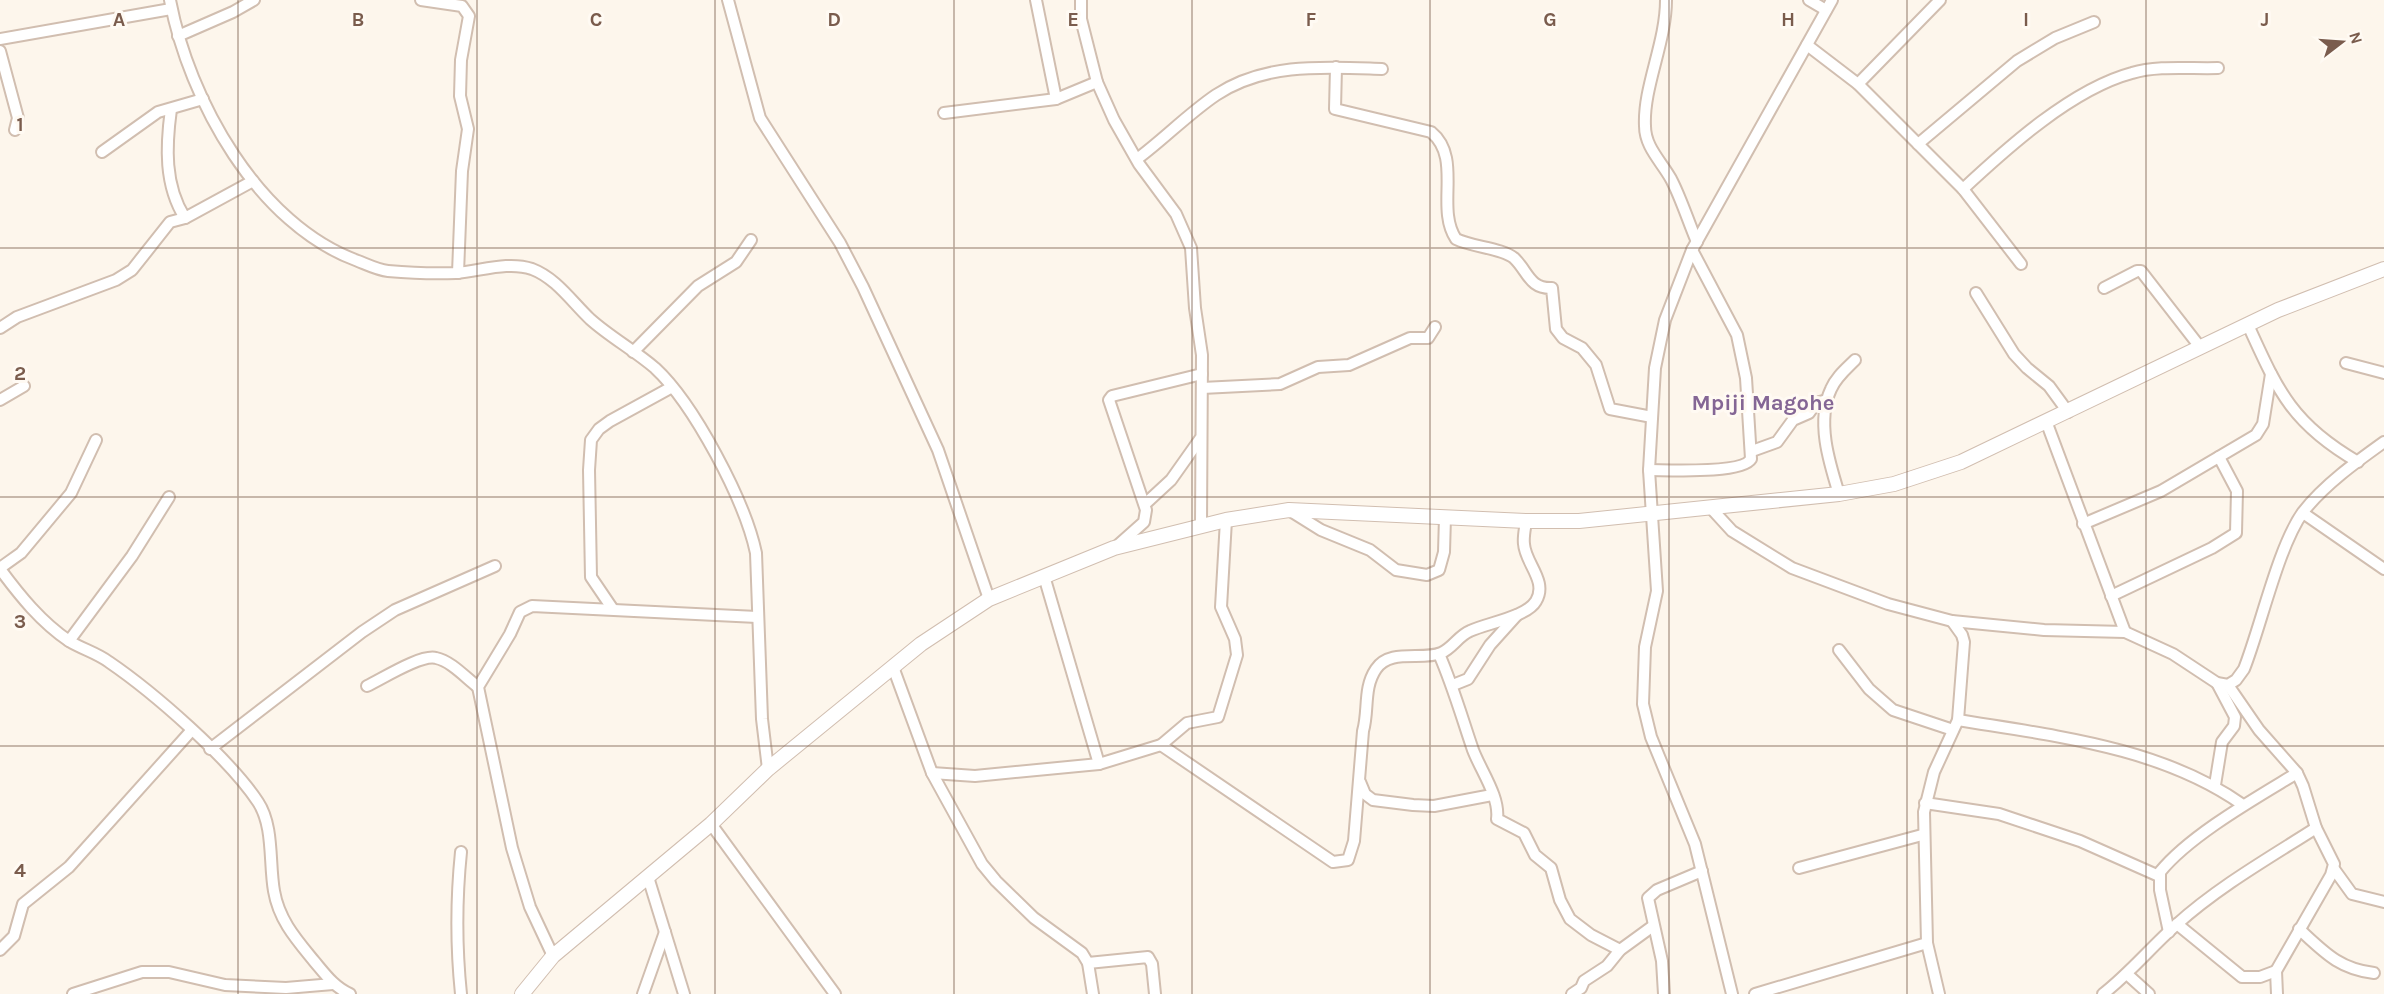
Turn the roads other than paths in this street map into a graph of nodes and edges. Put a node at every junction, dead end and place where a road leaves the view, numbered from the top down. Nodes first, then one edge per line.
1 (254, 0) edge
2 (421, 0) edge
3 (728, 0) edge
4 (1036, 0) edge
5 (1081, 0) edge
6 (1809, 0) edge
7 (1940, 0) edge
8 (1664, 3) edge
9 (171, 4) edge
10 (1829, 5) edge
11 (2094, 22) dead end
12 (178, 36) junction
13 (0, 39) edge
14 (1807, 45) junction
15 (0, 51) edge
16 (1336, 67) junction
17 (2218, 68) dead end
18 (1382, 69) dead end
19 (1096, 82) junction
20 (1858, 84) junction
21 (203, 99) junction
22 (1056, 99) junction
23 (171, 109) junction
24 (944, 113) dead end
25 (15, 130) dead end
26 (1918, 144) junction
27 (102, 152) dead end
28 (1137, 159) junction
29 (253, 181) junction
30 (1963, 189) junction
31 (185, 218) junction
32 (751, 240) dead end
33 (1695, 246) junction
34 (2021, 264) dead end
35 (2384, 269) edge
36 (458, 273) junction
37 (2104, 288) dead end
38 (1976, 293) dead end
39 (2248, 325) junction
40 (1435, 327) dead end
41 (0, 328) edge
42 (2200, 347) junction
43 (633, 352) junction
44 (1855, 360) dead end
45 (2346, 363) dead end
46 (1202, 374) junction
47 (2271, 374) junction
48 (2384, 374) edge
49 (24, 386) dead end
50 (672, 387) junction
51 (1202, 388) junction
52 (0, 400) edge
53 (1827, 400) junction
54 (2068, 412) junction
55 (1652, 417) junction
56 (2046, 421) junction
57 (1200, 439) junction
58 (96, 440) dead end
59 (2384, 442) edge
60 (1752, 451) junction
61 (2219, 457) junction
62 (2358, 462) junction
63 (1649, 470) junction
64 (1839, 494) junction
65 (169, 497) dead end
66 (1145, 504) junction
67 (1710, 507) junction
68 (1289, 510) junction
69 (2303, 513) junction
70 (1650, 514) junction
71 (1445, 517) junction
72 (1226, 520) junction
73 (1526, 521) junction
74 (2083, 524) junction
75 (1201, 525) junction
76 (1114, 548) junction
77 (495, 566) dead end
78 (0, 569) edge
79 (2384, 570) edge
80 (1044, 576) junction
81 (2111, 596) junction
82 (989, 599) junction
83 (612, 608) junction
84 (1520, 613) junction
85 (757, 617) junction
86 (1952, 621) junction
87 (2125, 632) junction
88 (69, 641) junction
89 (1839, 650) dead end
90 (1439, 654) junction
91 (892, 667) junction
92 (2223, 684) junction
93 (1453, 685) junction
94 (367, 686) dead end
95 (478, 687) junction
96 (1955, 725) junction
97 (191, 731) junction
98 (1161, 745) junction
99 (210, 749) junction
100 (1099, 764) junction
101 (768, 769) junction
102 (932, 773) junction
103 (2297, 773) junction
104 (1360, 782) junction
105 (2215, 785) junction
106 (1492, 795) junction
107 (1925, 803) junction
108 (2243, 805) junction
109 (711, 824) junction
110 (2316, 828) junction
111 (1922, 835) junction
112 (461, 852) dead end
113 (1799, 868) dead end
114 (2334, 869) junction
115 (1702, 871) junction
116 (2159, 876) junction
117 (648, 877) junction
118 (2384, 902) edge
119 (1653, 926) junction
120 (2173, 928) junction
121 (2299, 929) junction
122 (666, 932) junction
123 (1927, 943) junction
124 (0, 950) edge
125 (1620, 950) junction
126 (553, 956) junction
127 (1088, 963) junction
128 (2276, 971) junction
129 (2374, 973) dead end
130 (2128, 975) junction
131 (333, 984) junction
132 (73, 994) edge
133 (350, 994) edge
134 (461, 994) edge
135 (522, 994) edge
136 (642, 994) edge
137 (684, 994) edge
138 (835, 994) edge
139 (1093, 994) edge
140 (1155, 994) edge
141 (1572, 994) edge
142 (1664, 994) edge
143 (1732, 994) edge
144 (1755, 994) edge
145 (1939, 994) edge
146 (2103, 994) edge
147 (2149, 994) edge
148 (2277, 994) edge

1 - 12 street
2 - 36 street
3 - 82 street
4 - 22 street
5 - 19 street
6 - 10 street
7 - 20 street
8 - 33 street
9 - 12 street
9 - 13 street
10 - 14 street
11 - 26 street
12 - 21 street
14 - 20 street
14 - 33 street
15 - 25 street
16 - 18 street
16 - 28 street
16 - 55 street
17 - 30 street
19 - 22 street
19 - 28 street
20 - 26 street
21 - 23 street
21 - 29 street
22 - 24 street
23 - 27 street
23 - 31 street
26 - 30 street
28 - 46 street
29 - 31 street
29 - 36 street
30 - 34 street
31 - 41 street
32 - 43 street
33 - 55 street
33 - 60 street
35 - 39 street
36 - 43 street
37 - 42 street
38 - 54 street
39 - 42 street
39 - 47 street
40 - 51 street
42 - 54 street
43 - 50 street
44 - 53 street
45 - 48 street
46 - 51 street
46 - 66 street
47 - 61 street
47 - 62 street
49 - 52 street
50 - 83 street
50 - 85 street
51 - 57 street
53 - 60 street
53 - 64 street
54 - 56 street
55 - 63 street
56 - 64 street
56 - 74 street
57 - 66 street
57 - 75 street
58 - 78 street
59 - 62 street
60 - 63 street
61 - 74 street
61 - 81 street
62 - 69 street
63 - 70 street
64 - 67 street
65 - 88 street
66 - 76 street
67 - 70 street
67 - 86 street
68 - 71 street
68 - 71 street
68 - 72 street
69 - 79 street
69 - 92 street
70 - 73 street
70 - 115 street
71 - 73 street
72 - 75 street
72 - 98 street
73 - 84 street
74 - 81 street
75 - 76 street
76 - 80 street
77 - 99 street
78 - 88 street
80 - 82 street
80 - 100 street
81 - 87 street
82 - 91 street
83 - 85 street
83 - 95 street
84 - 90 street
84 - 93 street
85 - 101 street
86 - 87 street
86 - 96 street
87 - 92 street
88 - 97 street
89 - 96 street
90 - 93 street
90 - 104 street
91 - 101 street
91 - 102 street
92 - 103 street
92 - 105 street
93 - 106 street
94 - 95 street
95 - 126 street
96 - 105 street
96 - 107 street
97 - 99 street
97 - 124 street
98 - 100 street
98 - 104 street
99 - 131 street
100 - 102 street
101 - 109 street
102 - 127 street
103 - 108 street
103 - 110 street
104 - 106 street
105 - 108 street
106 - 125 street
107 - 111 street
107 - 116 street
108 - 116 street
109 - 117 street
109 - 138 street
110 - 114 street
110 - 120 street
111 - 113 street
111 - 123 street
112 - 134 street
114 - 118 street
114 - 121 street
115 - 119 street
115 - 143 street
116 - 120 street
117 - 122 street
117 - 126 street
119 - 125 street
119 - 142 street
120 - 128 street
120 - 130 street
121 - 128 street
121 - 129 street
122 - 136 street
122 - 137 street
123 - 144 street
123 - 145 street
125 - 141 street
126 - 135 street
127 - 139 street
127 - 140 street
128 - 148 street
130 - 146 street
130 - 147 street
131 - 132 street
131 - 133 street

